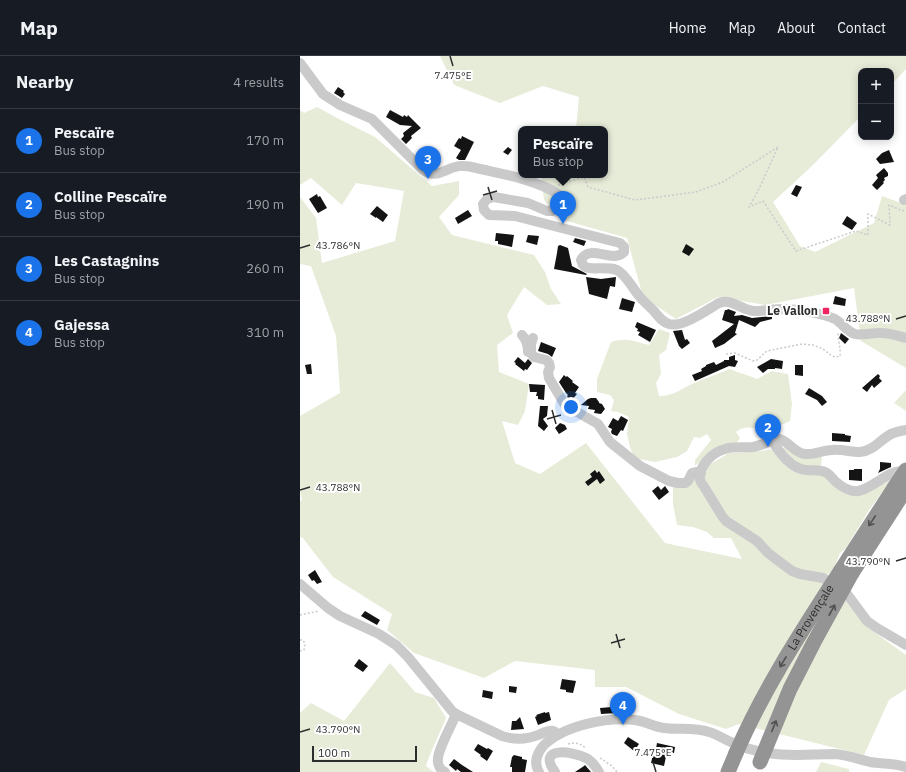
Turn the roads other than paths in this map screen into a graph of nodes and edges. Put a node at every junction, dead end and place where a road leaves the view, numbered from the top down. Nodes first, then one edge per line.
1 (300, 63) edge
2 (518, 178) edge
3 (519, 178) edge
4 (522, 335) dead end
5 (533, 338) dead end
6 (906, 338) edge
7 (531, 353) junction
8 (906, 430) edge
9 (773, 440) junction
10 (906, 471) edge
11 (701, 473) junction
12 (901, 490) edge
13 (847, 571) junction
14 (300, 584) edge
15 (906, 645) edge
16 (456, 714) junction
17 (558, 734) junction
18 (905, 765) edge
19 (758, 767) edge
20 (445, 772) edge
21 (539, 772) edge
22 (555, 772) edge
23 (599, 772) edge
24 (728, 772) edge

1 - 2 street
3 - 6 street
4 - 7 street
5 - 7 street
7 - 11 street
8 - 9 street
9 - 10 street
9 - 11 street
10 - 12 highway, La Provençale, bridge
11 - 15 street
12 - 13 highway, La Provençale
19 -> 13 highway, La Provençale, bridge
13 -> 24 highway, La Provençale, bridge
14 - 16 street
16 - 17 street
16 - 20 street
17 - 18 street
17 - 21 street
22 - 23 street

